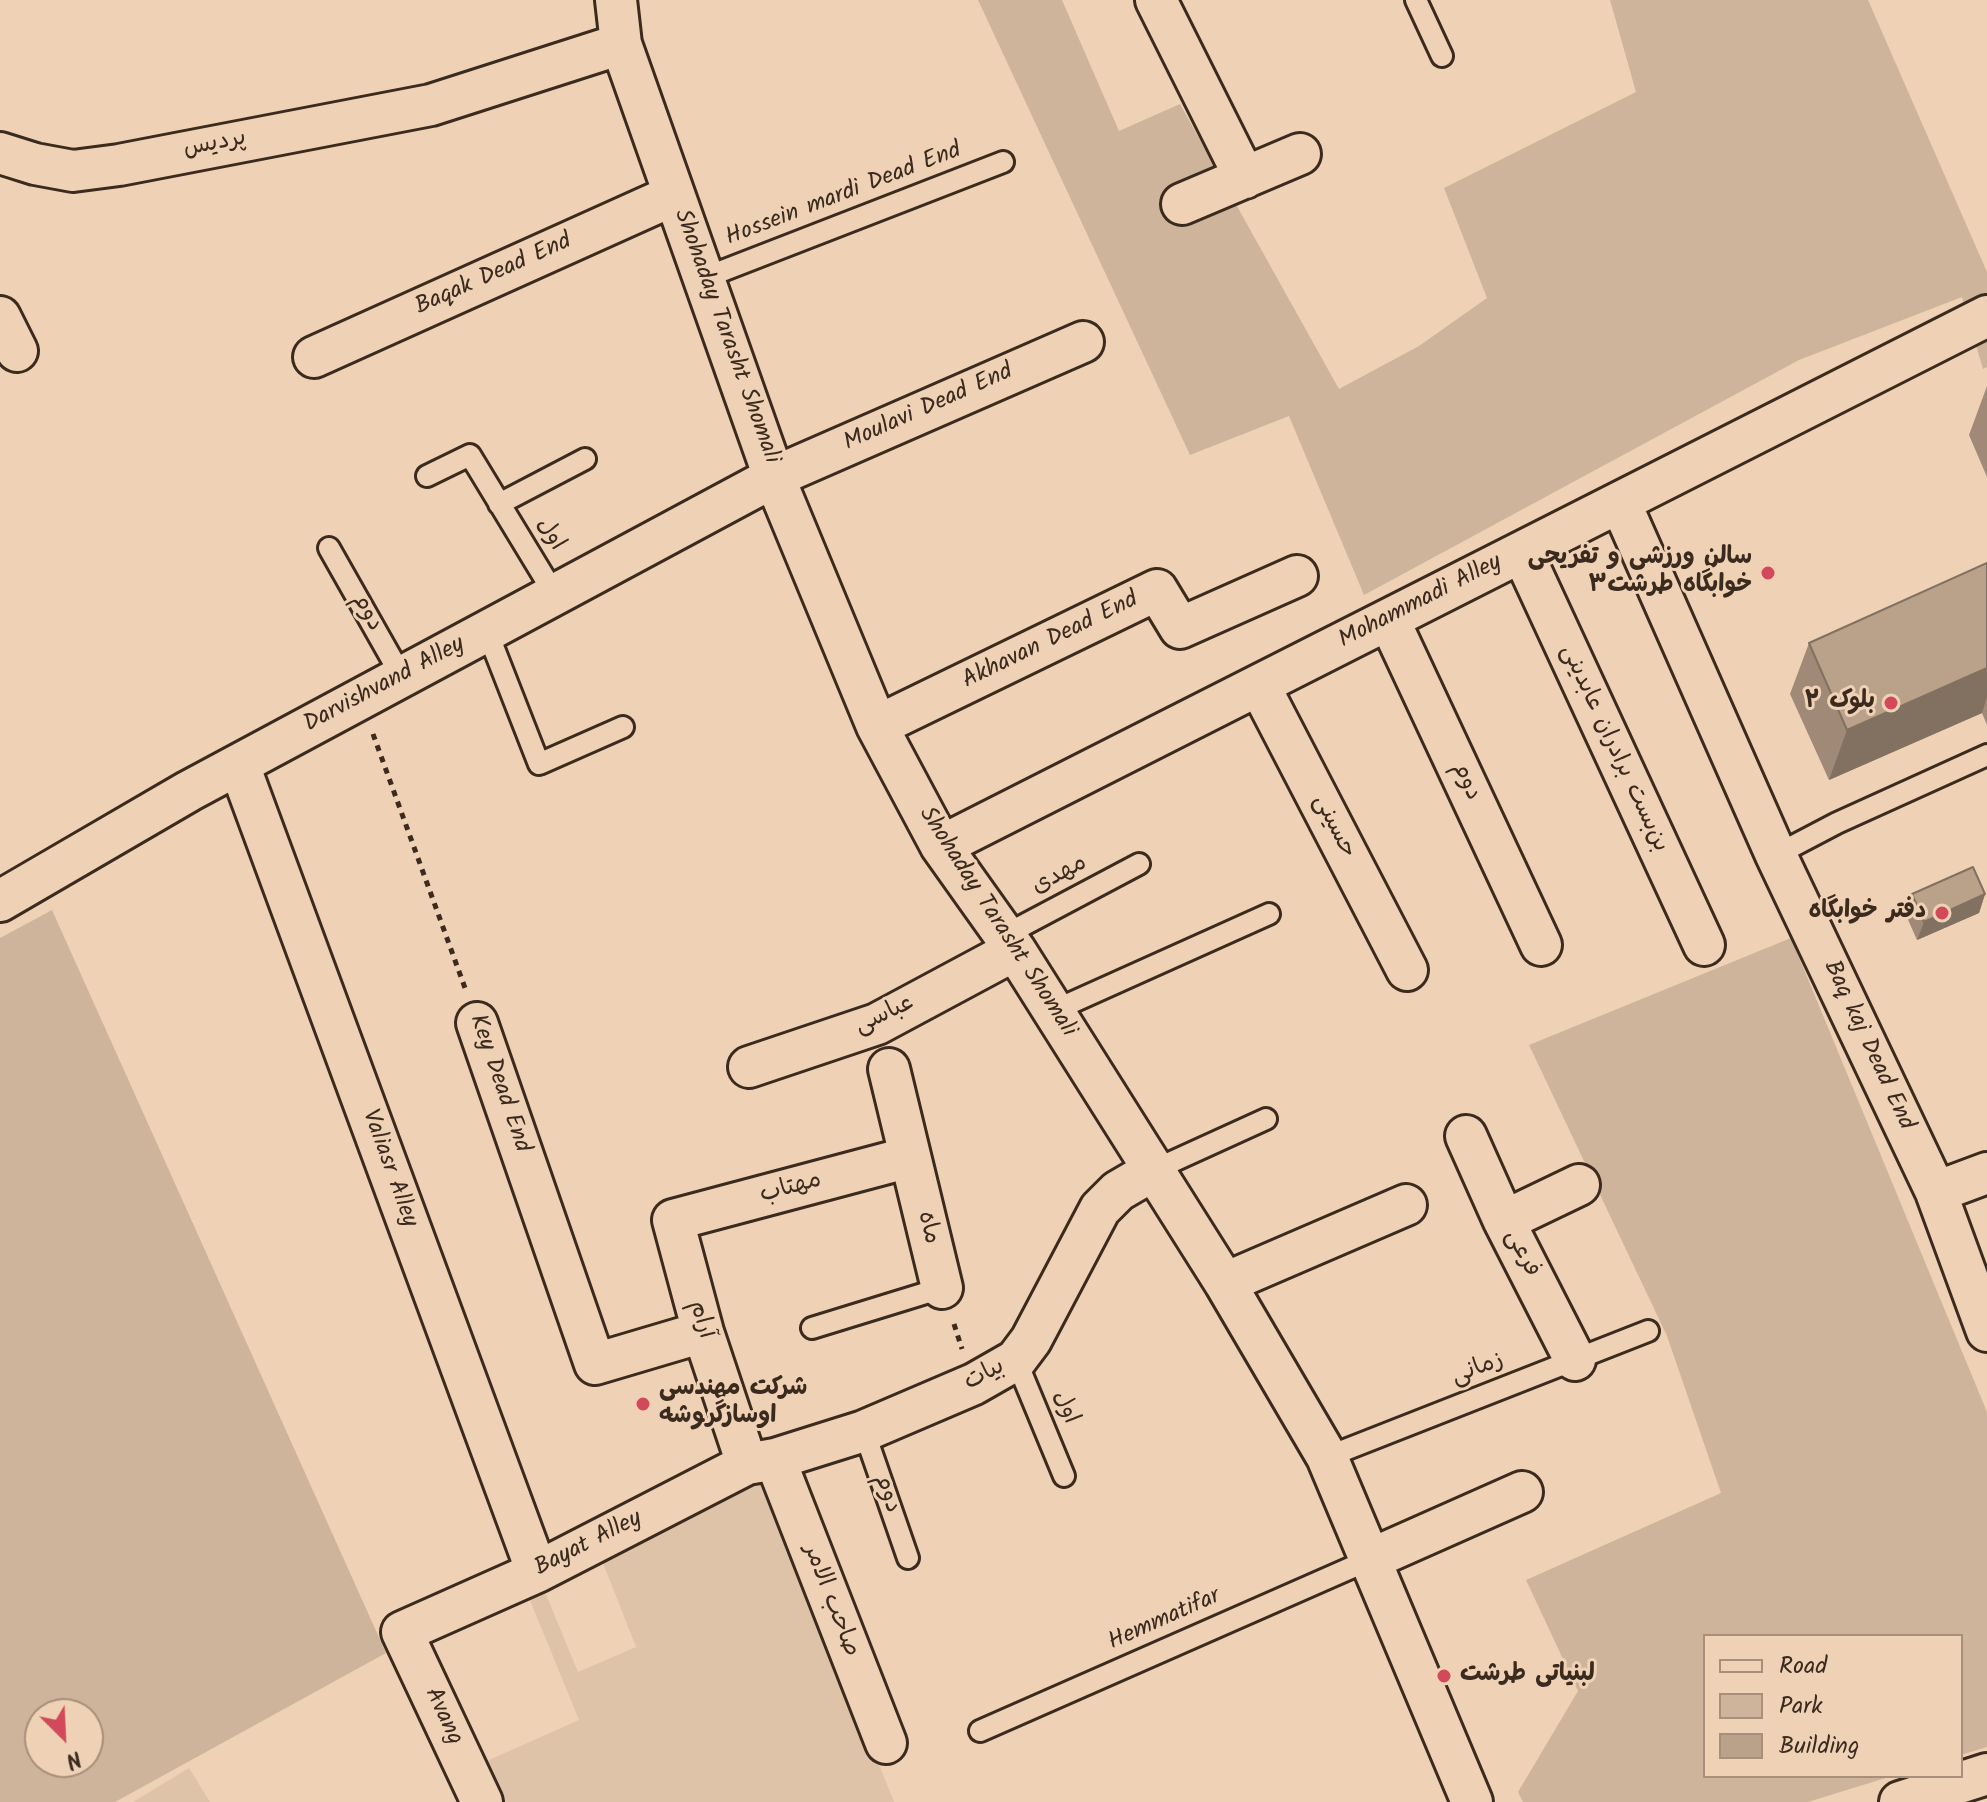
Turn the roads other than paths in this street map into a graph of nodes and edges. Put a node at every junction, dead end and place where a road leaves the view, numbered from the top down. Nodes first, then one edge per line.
1 (616, 0) edge
2 (1156, 0) edge
3 (1416, 0) edge
4 (621, 44) junction
5 (1442, 56) dead end
6 (0, 153) edge
7 (1300, 154) dead end
8 (1003, 162) dead end
9 (1245, 178) junction
10 (674, 195) junction
11 (1182, 204) dead end
12 (704, 278) junction
13 (1987, 316) edge
14 (1083, 342) dead end
15 (314, 357) dead end
16 (585, 459) dead end
17 (427, 476) dead end
18 (774, 477) junction
19 (1620, 502) junction
20 (499, 504) junction
21 (329, 548) dead end
22 (1522, 552) junction
23 (1297, 576) dead end
24 (555, 595) junction
25 (1389, 620) junction
26 (487, 631) junction
27 (402, 677) junction
28 (1259, 685) junction
29 (877, 726) junction
30 (623, 727) dead end
31 (1985, 760) edge
32 (239, 765) junction
33 (941, 846) junction
34 (1776, 855) junction
35 (1139, 864) dead end
36 (0, 901) edge
37 (1269, 914) dead end
38 (1010, 942) junction
39 (1541, 945) dead end
40 (1704, 945) dead end
41 (1407, 970) dead end
42 (1053, 1011) junction
43 (477, 1023) road end
44 (749, 1067) dead end
45 (889, 1069) dead end
46 (1266, 1119) dead end
47 (1466, 1136) dead end
48 (910, 1157) junction
49 (1154, 1170) junction
50 (1987, 1173) edge
51 (1579, 1185) dead end
52 (1936, 1192) junction
53 (1406, 1205) dead end
54 (673, 1220) joint
55 (1504, 1221) junction
56 (1225, 1283) junction
57 (942, 1288) joint
58 (812, 1328) dead end
59 (1648, 1331) dead end
60 (1987, 1331) edge
61 (703, 1332) junction
62 (1016, 1360) junction
63 (1575, 1360) junction
64 (864, 1431) junction
65 (1327, 1457) junction
66 (761, 1461) junction
67 (1064, 1476) dead end
68 (1522, 1492) dead end
69 (908, 1558) dead end
70 (1371, 1559) junction
71 (537, 1572) junction
72 (402, 1632) joint
73 (980, 1731) dead end
74 (886, 1743) dead end
75 (1987, 1774) edge
76 (482, 1802) edge
77 (1472, 1802) edge
78 (1900, 1802) edge

1 - 4 street, Shohaday Tarasht Shomali
2 - 9 street
3 - 5 lane
4 - 6 street, پردیس
4 - 10 street, Shohaday Tarasht Shomali
7 - 9 street
8 - 12 lane, Hossein mardi Dead End
9 - 11 street
10 - 12 street, Shohaday Tarasht Shomali
10 - 15 street, Baqak Dead End
12 - 18 street, Shohaday Tarasht Shomali
13 - 19 street, Mohammadi Alley
14 - 18 street, Moulavi Dead End
16 - 20 lane, اول
17 - 20 lane, اول
18 - 24 street, Darvishvand Alley
18 - 29 street, Shohaday Tarasht Shomali
19 - 22 street, Mohammadi Alley
19 - 34 street, Baq kaj Dead End
20 - 24 lane, اول
21 - 27 lane, دوم
22 - 25 street, Mohammadi Alley
22 - 40 street, بن‌بست برادران عابدینی
23 - 29 street, Akhavan Dead End
24 - 26 street, Darvishvand Alley
25 - 28 street, Mohammadi Alley
25 - 39 street, دوم
26 - 27 street, Darvishvand Alley
26 - 30 lane
27 - 32 street, Darvishvand Alley
28 - 33 street, Mohammadi Alley
28 - 41 street, حسینی
29 - 33 street, Shohaday Tarasht Shomali
31 - 34 lane
32 - 36 street, Darvishvand Alley
32 - 71 street, Valiasr Alley
33 - 38 street, Shohaday Tarasht Shomali
34 - 52 street, Baq kaj Dead End
35 - 38 lane, مهدی
37 - 42 lane
38 - 42 street, Shohaday Tarasht Shomali
38 - 44 street, عباسی
42 - 49 street, Shohaday Tarasht Shomali
43 - 61 street, Key Dead End
45 - 48 street, ماه
46 - 49 lane
47 - 55 street
48 - 54 street, مهتاب
48 - 57 street, ماه
49 - 56 street, Shohaday Tarasht Shomali
49 - 62 street, بیات
50 - 52 street
51 - 55 street, فرعی
52 - 60 street, Baq kaj Dead End
53 - 56 street
54 - 61 street, آرام
55 - 63 street, فرعی
56 - 65 street, Shohaday Tarasht Shomali
57 - 58 lane
59 - 63 lane, زمانی
61 - 66 street, آرام
62 - 64 street, بیات
62 - 67 lane, اول
63 - 65 lane, زمانی
64 - 66 street, بیات
64 - 69 lane, دوم
65 - 70 street, Shohaday Tarasht Shomali
66 - 71 street, Bayat Alley
66 - 74 street, صاحب الامر
68 - 70 street
70 - 73 lane, Hemmatifar
70 - 77 street, Shohaday Tarasht Shomali
71 - 72 street, Bayat Alley
72 - 76 street, Avang
75 - 78 street

